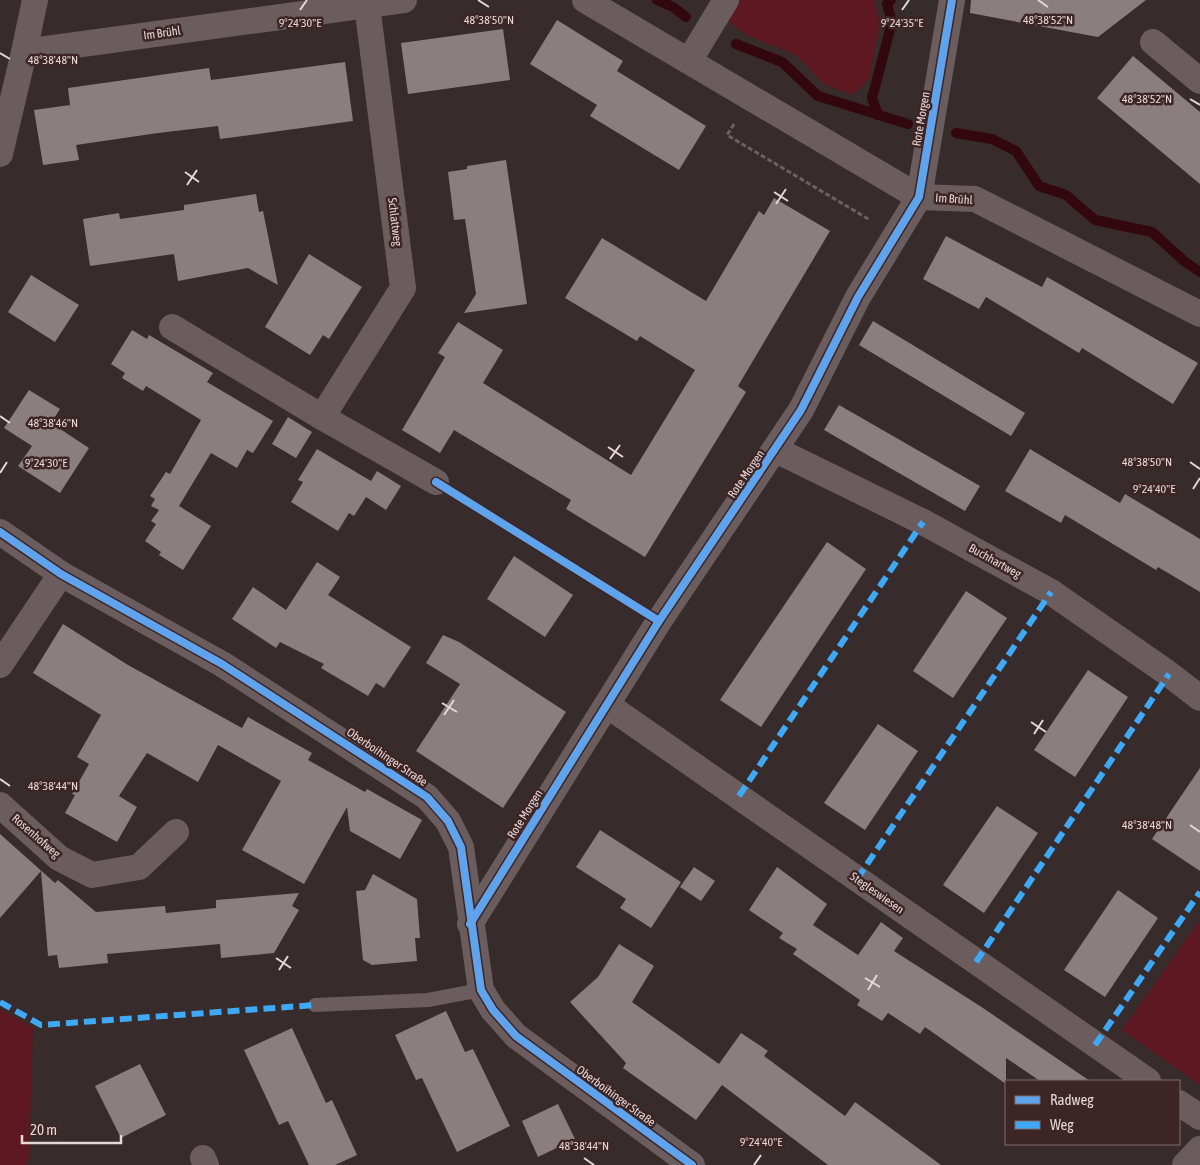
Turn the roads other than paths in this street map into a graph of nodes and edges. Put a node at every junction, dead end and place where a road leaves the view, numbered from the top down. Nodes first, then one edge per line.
1 (35, 0) edge
2 (404, 0) edge
3 (585, 0) edge
4 (726, 0) edge
5 (952, 0) edge
6 (367, 5) junction
7 (1153, 42) dead end
8 (24, 52) junction
9 (688, 61) junction
10 (1200, 81) edge
11 (0, 154) edge
12 (919, 197) junction
13 (1200, 314) edge
14 (172, 327) dead end
15 (322, 417) junction
16 (776, 450) junction
17 (436, 482) dead end
18 (0, 532) edge
19 (61, 574) junction
20 (0, 665) edge
21 (1200, 698) edge
22 (607, 705) junction
23 (0, 805) edge
24 (176, 832) dead end
25 (470, 924) junction
26 (481, 990) junction
27 (315, 1005) dead end
28 (1147, 1080) edge
29 (1180, 1104) edge
30 (1200, 1117) edge
31 (1200, 1149) edge
32 (692, 1165) edge
33 (1186, 1165) edge

1 - 8 street
2 - 6 street, Im Brühl
3 - 9 street, Im Brühl
4 - 9 street
5 - 12 street, Rote Morgen
6 - 8 street, Im Brühl
6 - 15 street, Schlattweg
7 - 10 street
8 - 11 street
9 - 12 street, Im Brühl
12 - 13 street, Im Brühl
12 - 16 street, Rote Morgen
14 - 15 street
15 - 17 street
16 - 21 street, Buchhartweg
16 - 22 street, Rote Morgen
18 - 19 street, Oberboihinger Straße
19 - 20 street
19 - 25 street, Oberboihinger Straße
22 - 25 street, Rote Morgen
22 - 28 street, Stegleswiesen
23 - 24 street, Rosenhofweg
25 - 26 street, Oberboihinger Straße
26 - 27 lane
26 - 32 street, Oberboihinger Straße
29 - 30 street
31 - 33 street

